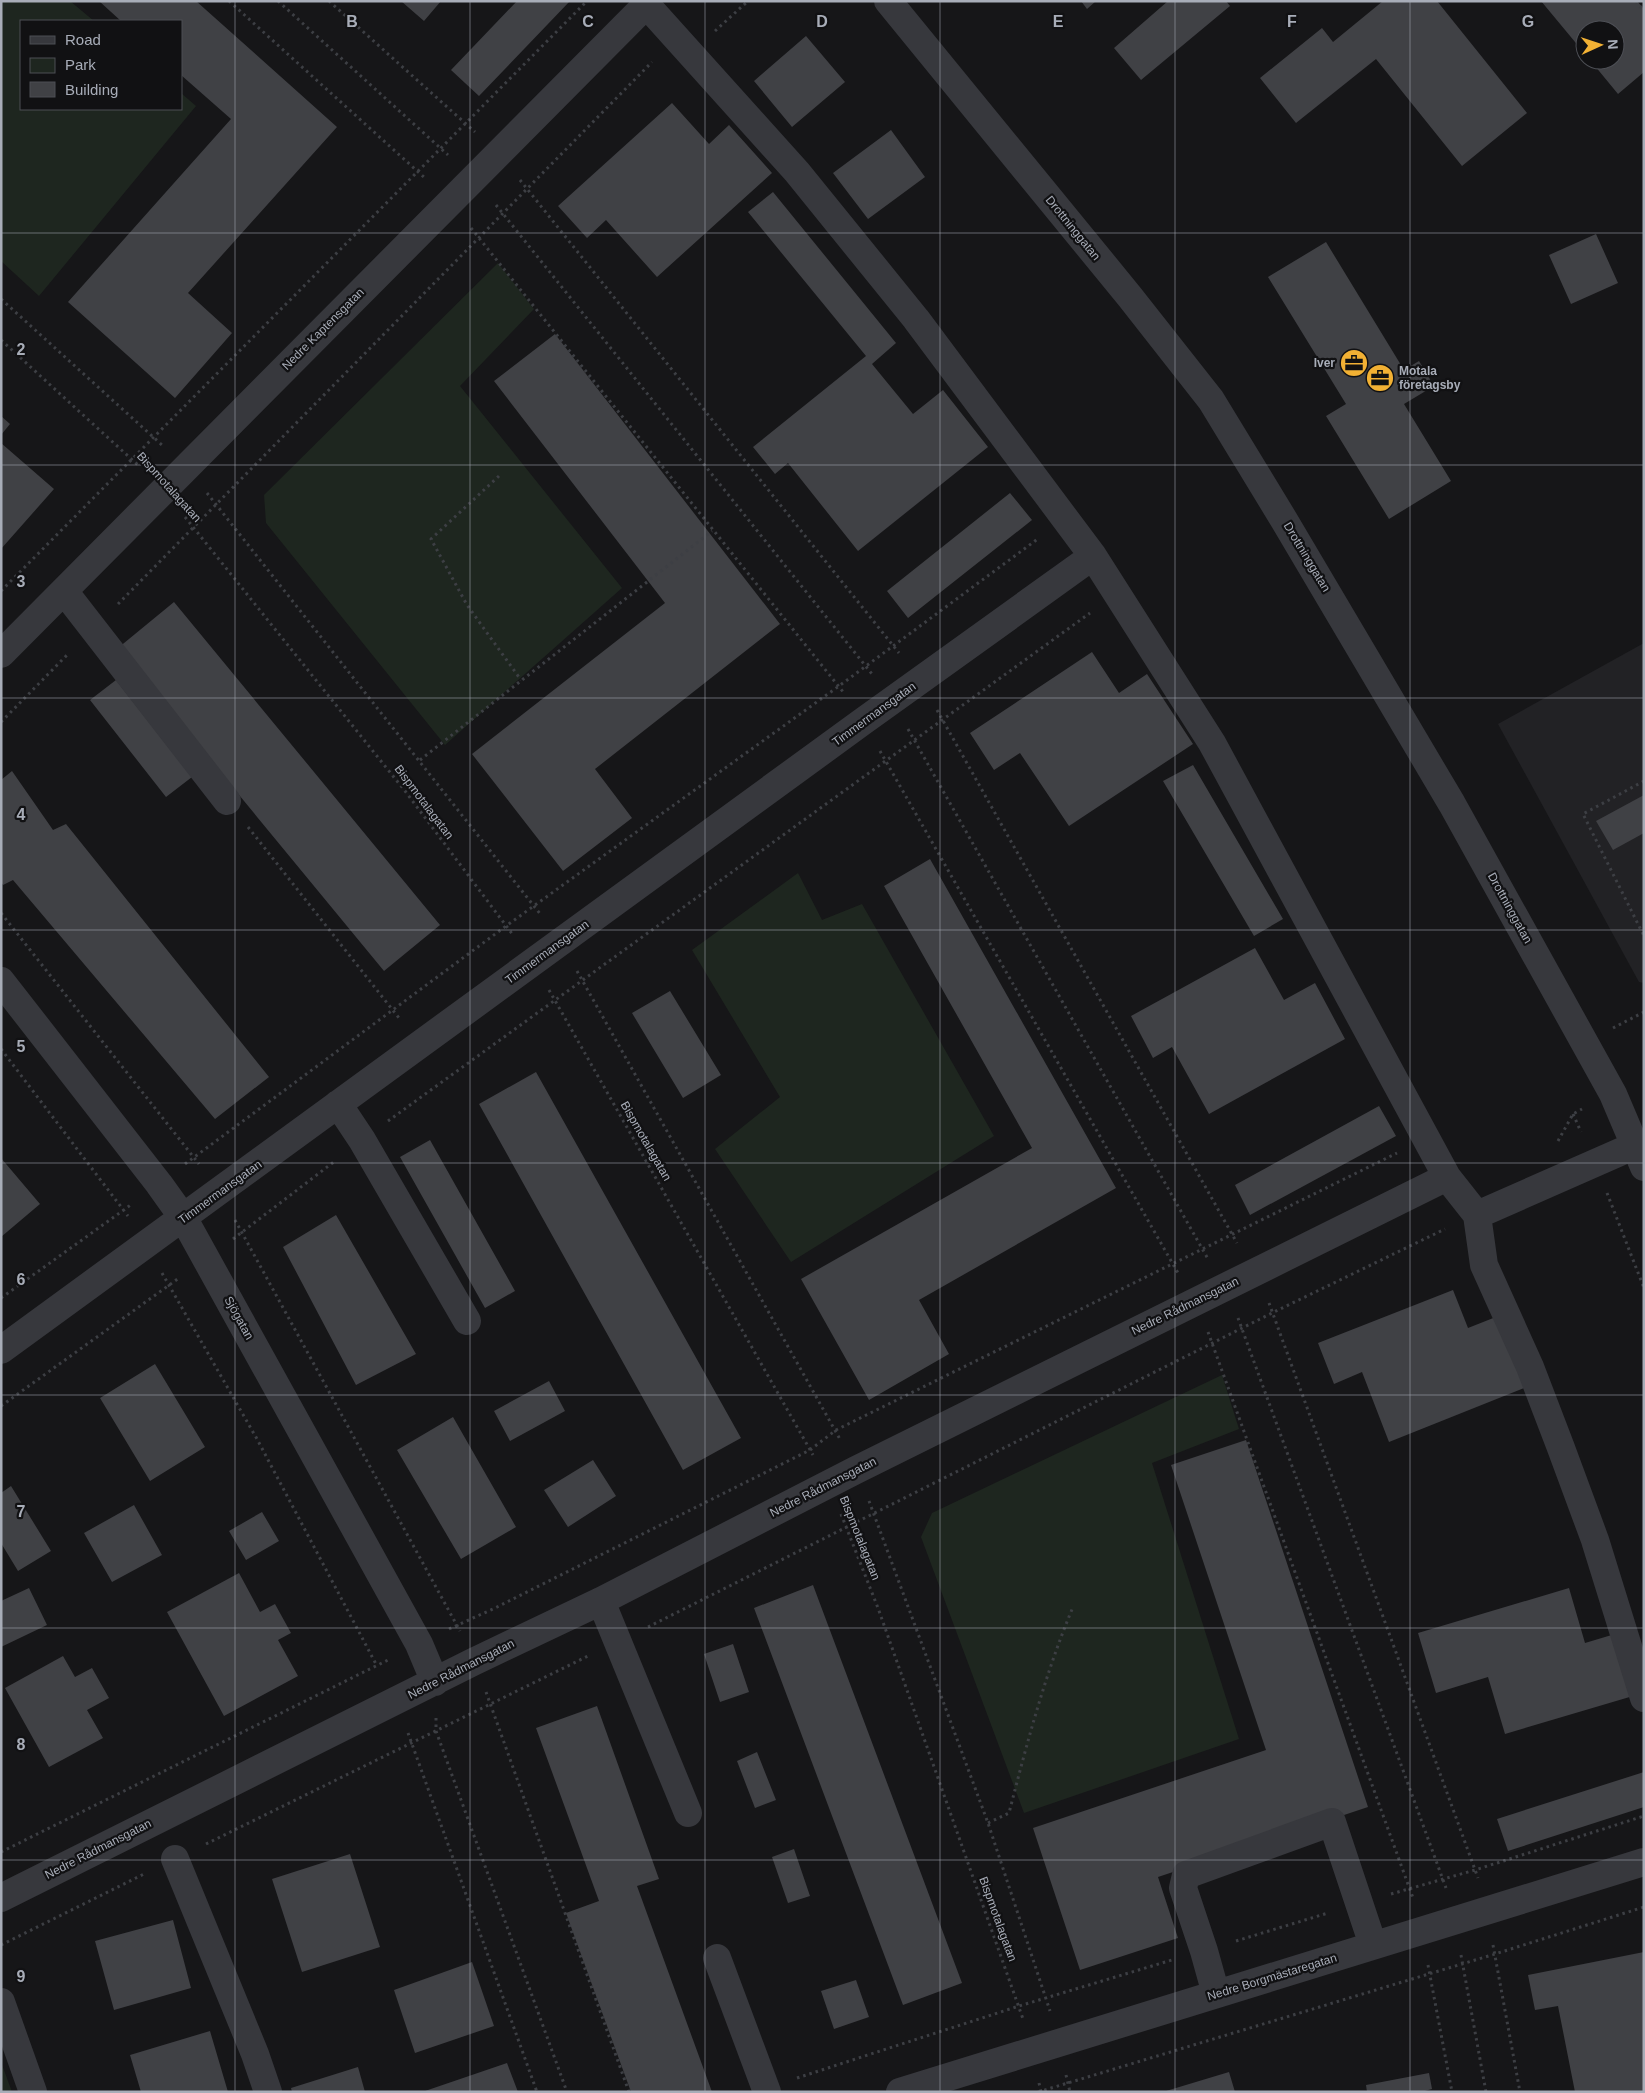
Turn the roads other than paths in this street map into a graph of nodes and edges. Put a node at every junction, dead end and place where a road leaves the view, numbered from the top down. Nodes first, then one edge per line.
1 (888, 1) edge
2 (644, 3) edge
3 (1093, 556) junction
4 (64, 591) junction
5 (1, 654) edge
6 (227, 801) road end
7 (1, 980) edge
8 (338, 1104) junction
9 (1640, 1156) edge
10 (1447, 1177) junction
11 (1470, 1207) junction
12 (184, 1219) junction
13 (467, 1321) dead end
14 (1, 1350) edge
15 (601, 1601) junction
16 (435, 1682) junction
17 (1644, 1698) edge
18 (688, 1813) dead end
19 (174, 1859) road end
20 (1644, 1862) edge
21 (1, 1898) edge
22 (1373, 1946) junction
23 (717, 1958) dead end
24 (1216, 1994) junction
25 (1, 2002) edge
26 (33, 2092) edge
27 (268, 2092) edge
28 (767, 2092) edge
29 (900, 2092) edge

1 - 9 street, Drottninggatan
2 - 3 street
2 - 4 street, Nedre Kaptensgatan
3 - 8 street, Timmermansgatan
3 - 10 street
4 - 5 street, Nedre Kaptensgatan
4 - 6 street
7 - 12 street, Sjögatan
8 - 12 street, Timmermansgatan
8 - 13 street
9 - 11 street
10 - 11 street
10 - 15 street, Nedre Rådmansgatan
11 - 17 street
12 - 14 street, Timmermansgatan
12 - 16 street, Sjögatan
15 - 16 street, Nedre Rådmansgatan
15 - 18 street
16 - 21 street, Nedre Rådmansgatan
19 - 27 street
20 - 22 street, Nedre Borgmästaregatan
22 - 24 street, Nedre Borgmästaregatan
22 - 24 street
23 - 28 street
24 - 29 street, Nedre Borgmästaregatan
25 - 26 street

